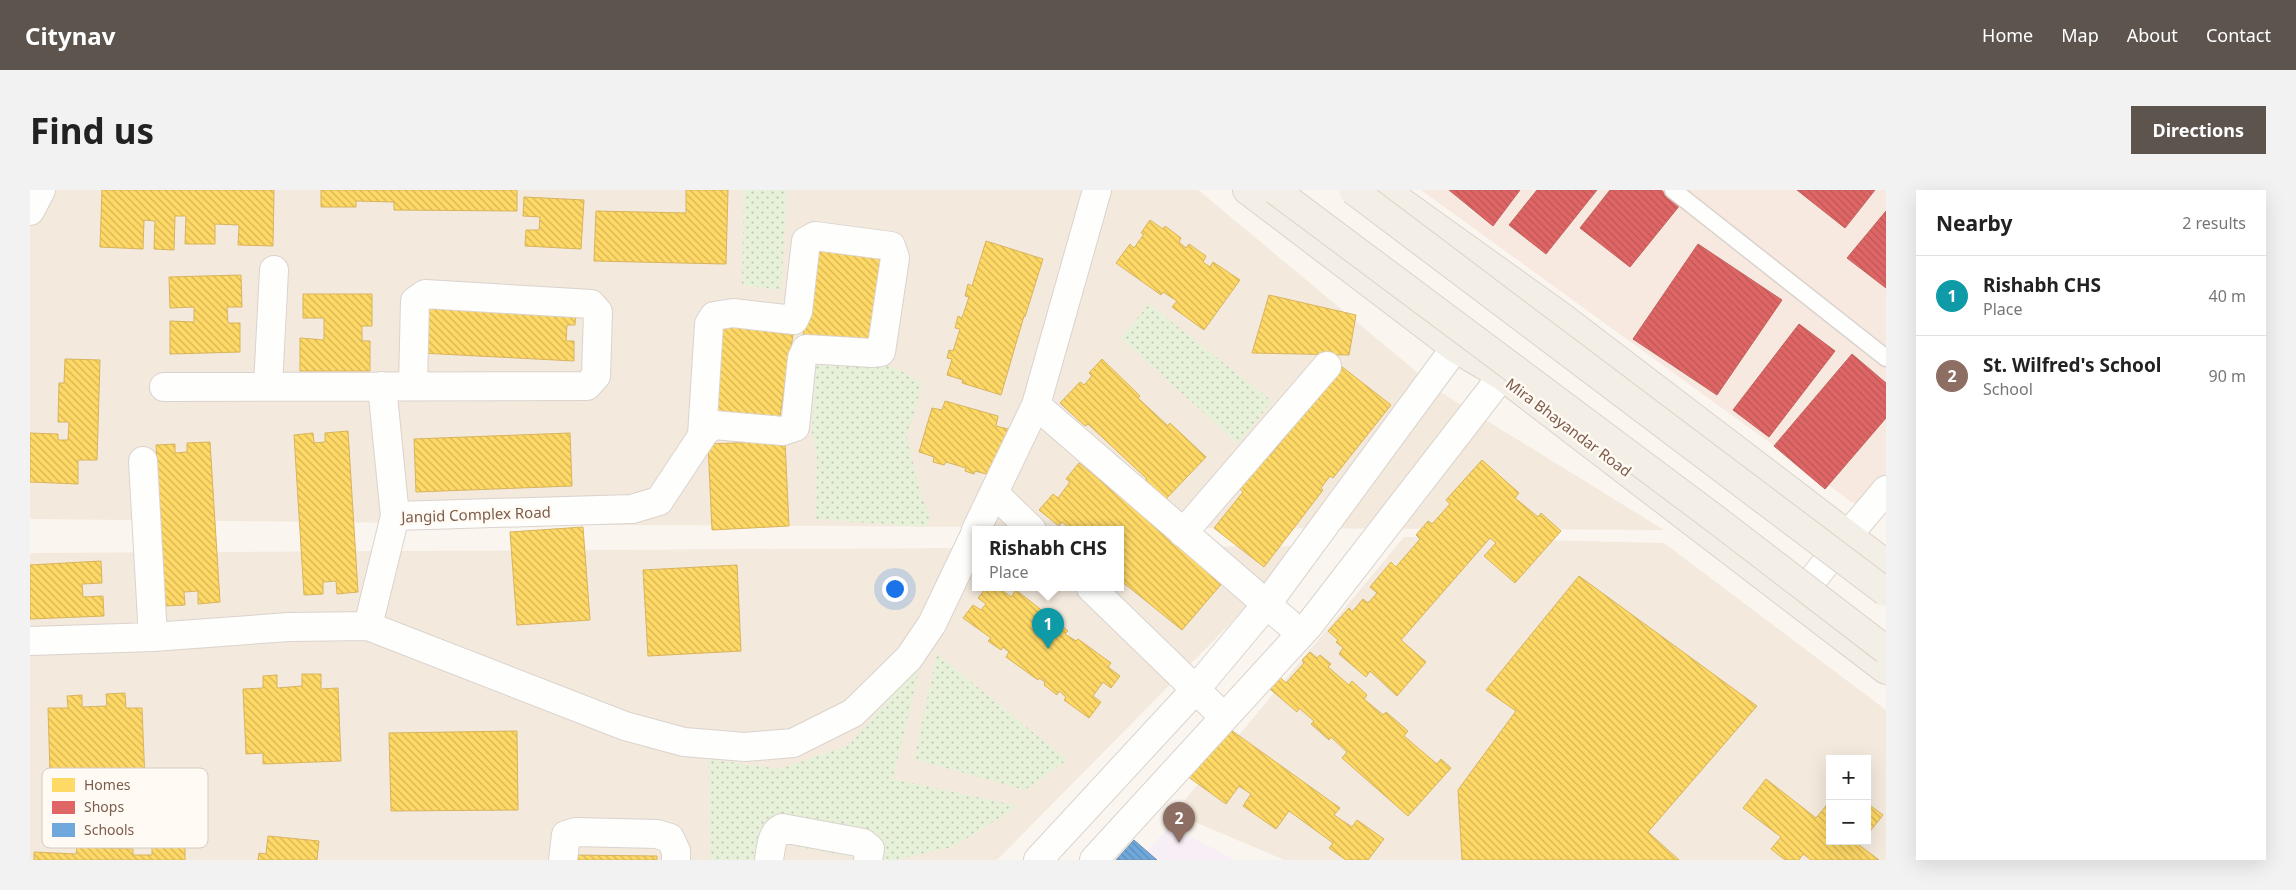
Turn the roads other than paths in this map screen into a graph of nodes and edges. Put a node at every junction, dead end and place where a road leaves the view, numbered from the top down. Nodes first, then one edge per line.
1 (41, 190) edge
2 (1097, 190) edge
3 (1247, 190) edge
4 (1275, 190) edge
5 (1353, 190) edge
6 (1385, 190) edge
7 (1673, 190) edge
8 (30, 212) edge
9 (274, 270) dead end
10 (1455, 348) junction
11 (1886, 358) edge
12 (1327, 366) dead end
13 (1502, 376) junction
14 (268, 386) junction
15 (382, 386) junction
16 (414, 386) junction
17 (164, 387) dead end
18 (1036, 405) junction
19 (702, 436) junction
20 (143, 461) dead end
21 (1886, 490) edge
22 (994, 493) junction
23 (395, 516) junction
24 (978, 526) edge
25 (1028, 526) edge
26 (1183, 534) junction
27 (1848, 535) junction
28 (972, 539) edge
29 (1886, 564) edge
30 (1094, 591) edge
31 (1886, 592) edge
32 (1796, 601) junction
33 (1266, 605) junction
34 (368, 626) junction
35 (1301, 634) junction
36 (154, 637) junction
37 (30, 641) edge
38 (1886, 650) edge
39 (1886, 670) edge
40 (1195, 690) junction
41 (1224, 717) junction
42 (563, 860) edge
43 (676, 860) edge
44 (769, 860) edge
45 (868, 860) edge
46 (1038, 860) edge
47 (1094, 860) edge

1 - 8 street
2 - 18 street
3 - 10 main road, Mira Bhayandar Road
4 - 38 main road, bridge
5 - 31 main road, bridge
6 - 27 main road
7 - 11 lane
9 - 14 street
10 - 13 main road, Mira Bhayandar Road
10 - 33 street
12 - 26 street
13 - 32 main road, Mira Bhayandar Road
13 - 35 street
14 - 15 street
14 - 17 street
15 - 16 street
15 - 23 street
16 - 16 street
18 - 22 street
18 - 26 street
19 - 19 street, Jangid Complex Road
19 - 23 street, Jangid Complex Road
20 - 36 street
21 - 27 street
22 - 24 street
22 - 25 street
23 - 34 street, Jangid Complex Road
26 - 33 street
27 - 29 main road
27 - 32 street
28 - 34 street
30 - 40 street
32 - 39 main road, Mira Bhayandar Road
33 - 35 street
33 - 40 street
34 - 36 street
35 - 41 street
36 - 37 street
40 - 41 street
40 - 46 street
41 - 47 street
42 - 43 street
44 - 45 street

